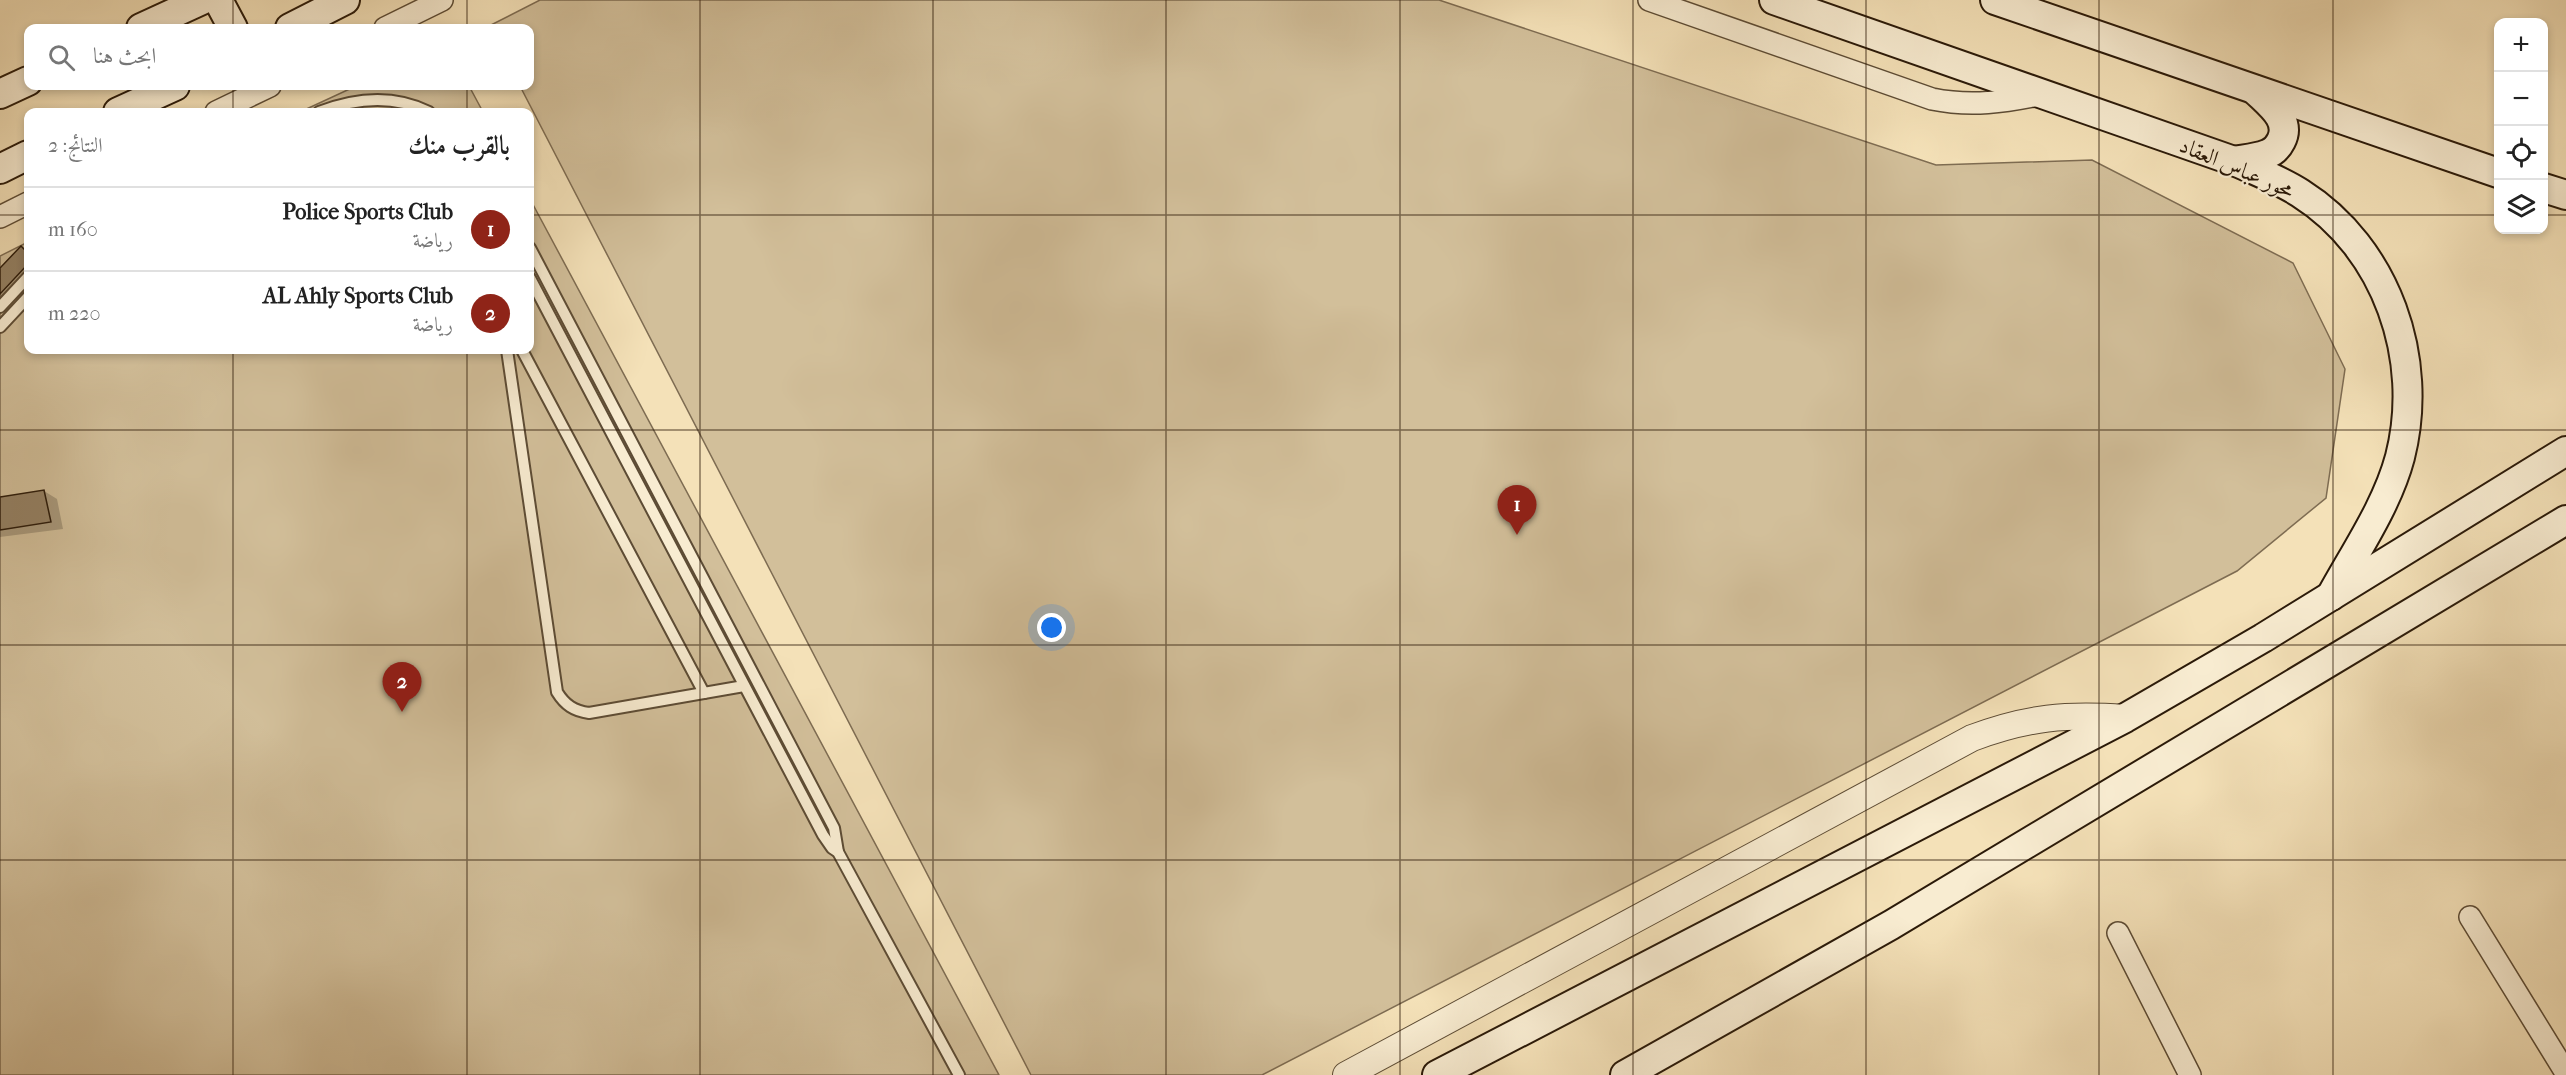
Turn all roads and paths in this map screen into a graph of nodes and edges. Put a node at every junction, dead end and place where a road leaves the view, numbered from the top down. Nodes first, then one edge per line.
1 (202, 0) edge
2 (219, 0) edge
3 (345, 0) edge
4 (442, 0) edge
5 (1648, 0) edge
6 (1774, 0) edge
7 (1995, 0) edge
8 (150, 24) edge
9 (231, 24) edge
10 (298, 24) edge
11 (393, 24) edge
12 (24, 83) edge
13 (2254, 89) junction
14 (166, 90) edge
15 (262, 90) edge
16 (0, 94) edge
17 (2043, 94) junction
18 (127, 108) edge
19 (224, 108) edge
20 (331, 108) edge
21 (417, 108) edge
22 (24, 157) edge
23 (2235, 161) junction
24 (0, 169) edge
25 (2494, 171) edge
26 (2548, 189) edge
27 (2566, 195) edge
28 (24, 205) edge
29 (0, 216) edge
30 (534, 256) edge
31 (24, 281) edge
32 (534, 286) edge
33 (540, 298) junction
34 (24, 301) edge
35 (534, 302) edge
36 (0, 307) edge
37 (0, 327) edge
38 (508, 354) edge
39 (524, 354) edge
40 (2566, 451) edge
41 (2566, 520) edge
42 (2329, 598) junction
43 (744, 686) junction
44 (704, 693) junction
45 (2125, 718) junction
46 (838, 852) junction
47 (2470, 917) dead end
48 (2118, 933) dead end
49 (2566, 1073) edge
50 (959, 1075) edge
51 (1346, 1075) edge
52 (1437, 1075) edge
53 (1625, 1075) edge
54 (2190, 1075) edge

1 - 8 main road
2 - 9 main road
3 - 10 main road
4 - 11 street
5 - 17 street
6 - 17 main road, محور عباس العقاد
7 - 13 main road
12 - 16 main road
13 - 23 main road
13 - 25 main road
14 - 18 main road
15 - 19 street
17 - 23 main road, محور عباس العقاد
20 - 21 lane
22 - 24 main road
23 - 42 main road, محور عباس العقاد
26 - 27 main road
28 - 29 street
30 - 46 lane
31 - 36 lane
32 - 33 lane
33 - 35 lane
33 - 43 lane
34 - 37 lane
38 - 44 lane
39 - 44 lane
40 - 42 main road
41 - 53 main road
42 - 45 main road
43 - 44 lane
43 - 46 lane
45 - 51 street
45 - 52 main road
46 - 50 lane
47 - 49 street
48 - 54 street

